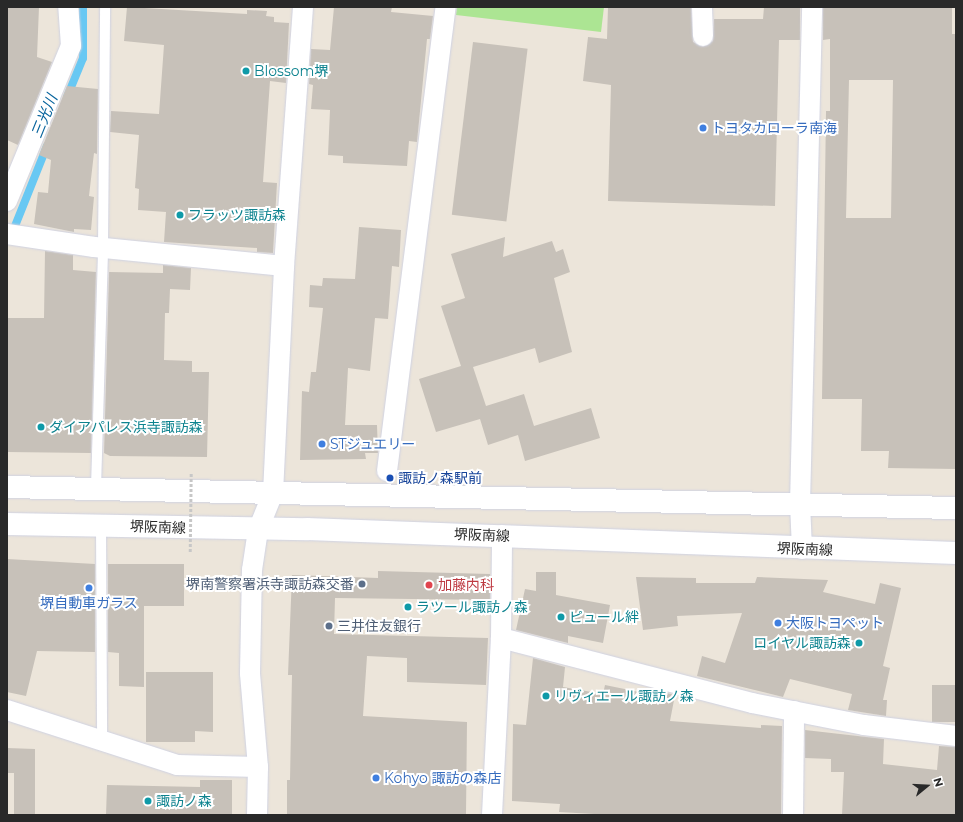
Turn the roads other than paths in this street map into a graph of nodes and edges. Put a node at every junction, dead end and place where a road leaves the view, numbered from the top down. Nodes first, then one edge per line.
1 (68, 7) edge
2 (105, 7) edge
3 (303, 7) edge
4 (446, 7) edge
5 (702, 7) edge
6 (812, 7) edge
7 (703, 36) dead end
8 (7, 201) edge
9 (7, 234) edge
10 (103, 247) junction
11 (284, 266) junction
12 (387, 471) dead end
13 (7, 487) edge
14 (96, 488) junction
15 (273, 493) junction
16 (800, 504) junction
17 (956, 508) edge
18 (7, 524) edge
19 (101, 525) junction
20 (258, 530) junction
21 (502, 535) junction
22 (802, 549) junction
23 (956, 553) edge
24 (501, 638) junction
25 (7, 710) edge
26 (794, 711) junction
27 (956, 736) edge
28 (102, 740) junction
29 (258, 767) junction
30 (257, 815) edge
31 (492, 815) edge
32 (793, 815) edge

1 - 8 street
2 - 10 lane
3 - 11 street
4 - 12 street
5 - 7 street
6 - 16 street
9 - 10 street
10 - 11 street
10 - 14 lane
11 - 15 street
13 - 14 main road
14 - 15 main road
15 - 16 main road
15 - 20 street
16 - 17 main road
16 - 22 street
18 - 19 main road, 堺阪南線
19 - 20 main road, 堺阪南線
19 - 28 lane
20 - 21 main road, 堺阪南線
20 - 29 street
21 - 22 main road, 堺阪南線
21 - 24 street
22 - 23 main road, 堺阪南線
24 - 26 street
24 - 31 street
25 - 28 street
26 - 27 street
26 - 32 street
28 - 29 street
29 - 30 street

